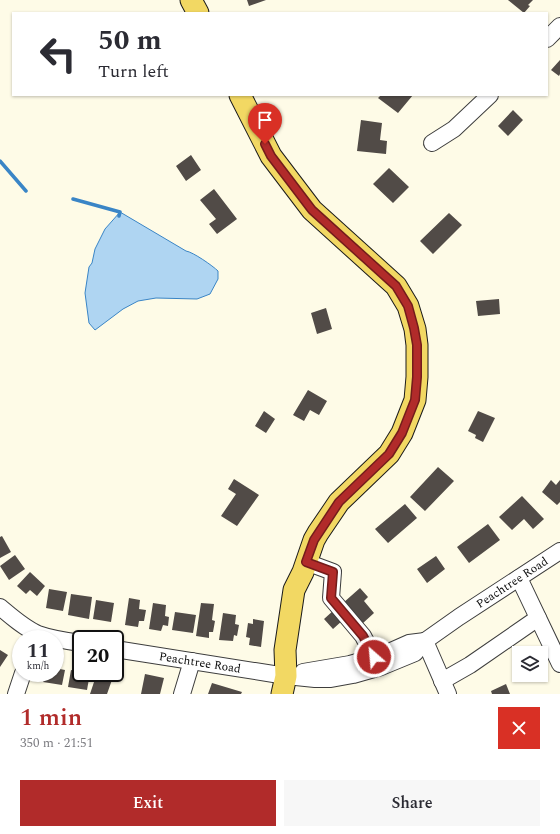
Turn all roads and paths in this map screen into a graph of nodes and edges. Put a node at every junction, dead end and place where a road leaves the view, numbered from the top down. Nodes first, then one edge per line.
1 (191, 0) edge
2 (197, 12) edge
3 (560, 26) edge
4 (548, 38) edge
5 (241, 96) edge
6 (489, 96) edge
7 (432, 143) dead end
8 (560, 551) edge
9 (305, 567) junction
10 (519, 578) junction
11 (0, 607) edge
12 (538, 618) junction
13 (29, 630) edge
14 (425, 641) junction
15 (124, 650) edge
16 (374, 657) junction
17 (192, 661) junction
18 (560, 664) edge
19 (20, 682) edge
20 (284, 685) edge
21 (445, 688) edge
22 (16, 694) edge
23 (182, 694) edge

1 - 2 main road
3 - 4 street
5 - 9 main road
6 - 7 street
8 - 10 street, Peachtree Road
9 - 16 street
9 - 20 main road
10 - 12 street
10 - 14 street, Peachtree Road
11 - 13 street
12 - 18 street
12 - 21 street
14 - 16 street, Peachtree Road
14 - 20 street, Peachtree Road
14 - 21 street
15 - 17 street, Peachtree Road
16 - 20 street, Peachtree Road
17 - 20 street, Peachtree Road
17 - 23 street
19 - 22 street

